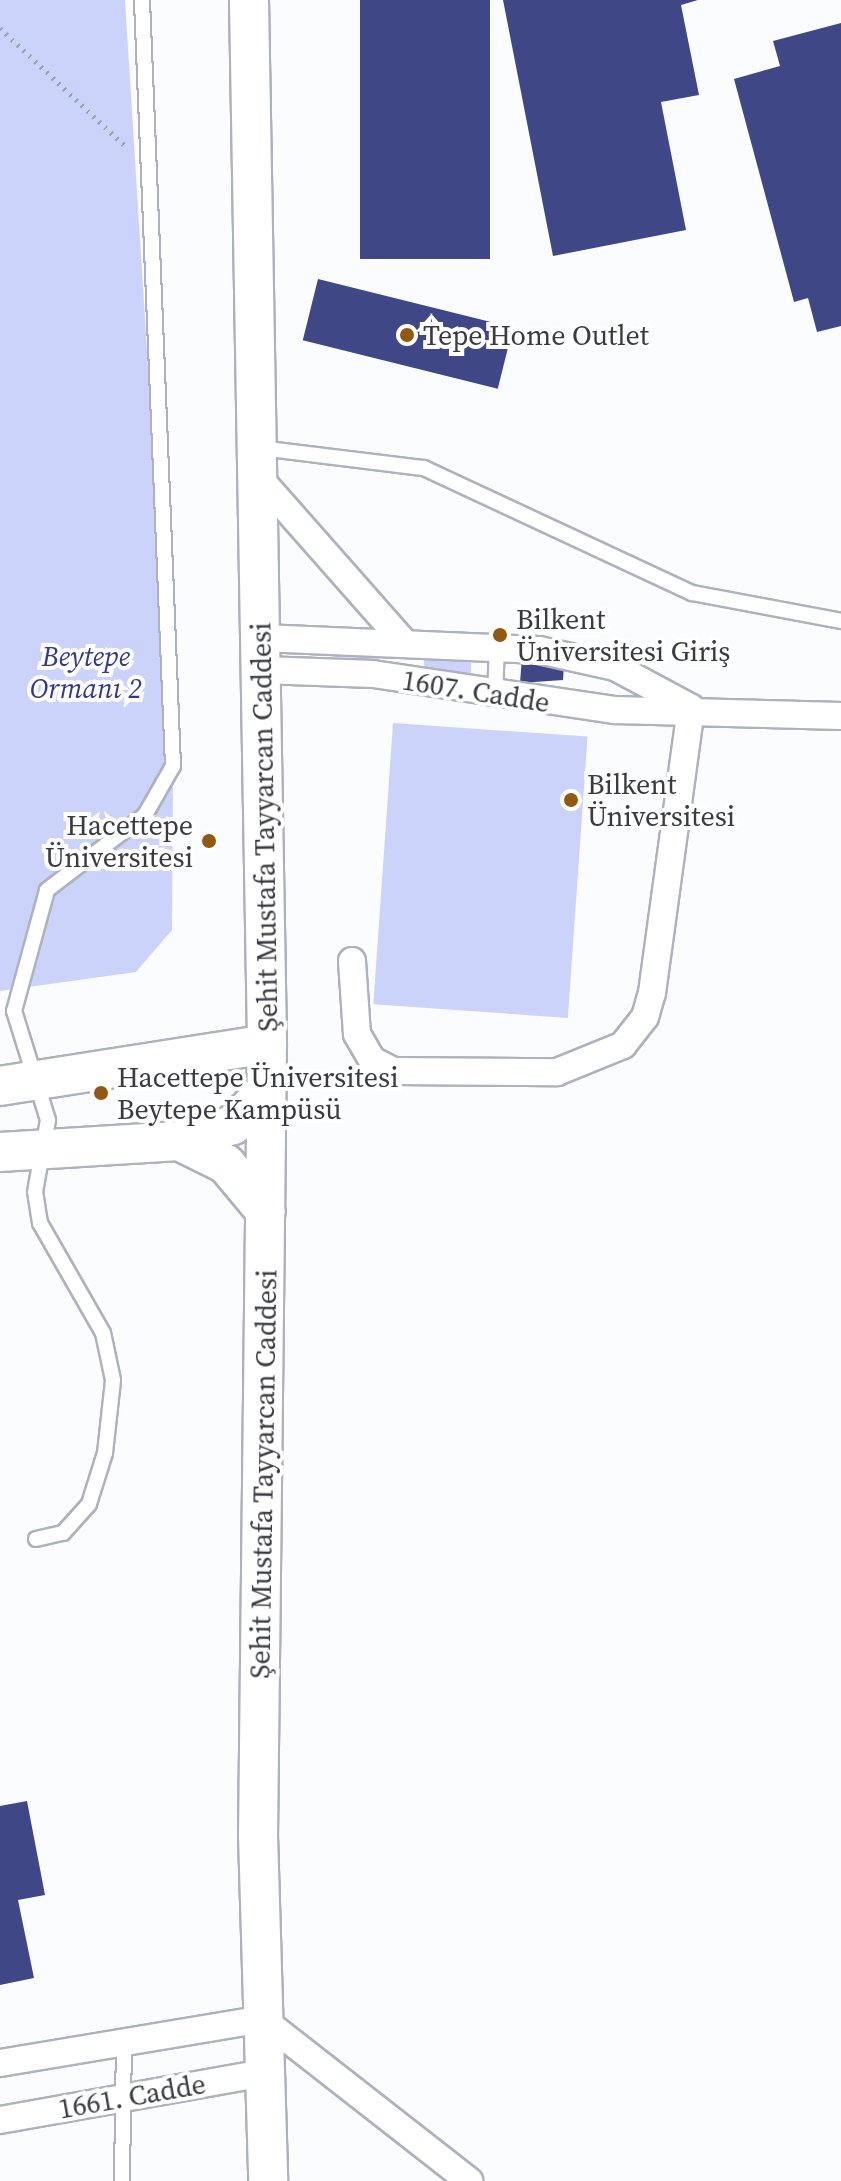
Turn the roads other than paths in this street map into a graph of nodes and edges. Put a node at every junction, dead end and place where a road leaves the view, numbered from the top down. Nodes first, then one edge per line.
1 (142, 0) edge
2 (249, 0) edge
3 (260, 463) junction
4 (841, 621) edge
5 (402, 640) junction
6 (497, 646) junction
7 (262, 654) junction
8 (400, 679) junction
9 (495, 697) junction
10 (691, 708) junction
11 (841, 716) edge
12 (352, 961) dead end
13 (267, 1044) junction
14 (41, 1081) junction
15 (0, 1086) edge
16 (265, 1092) junction
17 (179, 1141) junction
18 (0, 1152) edge
19 (38, 1152) junction
20 (266, 1212) junction
21 (36, 1539) dead end
22 (262, 2019) junction
23 (124, 2041) junction
24 (0, 2063) edge
25 (263, 2073) junction
26 (119, 2099) junction
27 (0, 2120) edge
28 (122, 2181) edge
29 (268, 2181) edge
30 (469, 2181) edge

1 - 14 lane
2 - 3 main road, Şehit Mustafa Tayyarcan Caddesi
3 - 4 lane
3 - 5 street, 1607. Cadde
3 - 7 main road, Şehit Mustafa Tayyarcan Caddesi
5 - 6 street, 1607. Cadde
5 - 7 street, 1607. Cadde
5 - 8 lane
6 - 9 lane
6 - 10 street, 1607. Cadde
7 - 8 street, 1607. Cadde
7 - 13 main road, Şehit Mustafa Tayyarcan Caddesi
8 - 9 street, 1607. Cadde
9 - 10 street, 1607. Cadde
10 - 11 street, 1607. Cadde
10 - 12 street
13 - 14 main road
13 - 16 main road, Şehit Mustafa Tayyarcan Caddesi
14 - 15 main road
14 - 19 lane
16 - 17 main road
16 - 20 main road, Şehit Mustafa Tayyarcan Caddesi
17 - 19 main road
17 - 20 main road
18 - 19 main road
19 - 21 lane
20 - 22 main road, Şehit Mustafa Tayyarcan Caddesi
22 - 23 street, 1661. Cadde
22 - 25 main road, Şehit Mustafa Tayyarcan Caddesi
22 - 30 street
23 - 24 street, 1661. Cadde
23 - 26 lane
25 - 26 street, 1661. Cadde
25 - 29 main road, Şehit Mustafa Tayyarcan Caddesi
26 - 27 street, 1661. Cadde
26 - 28 lane

